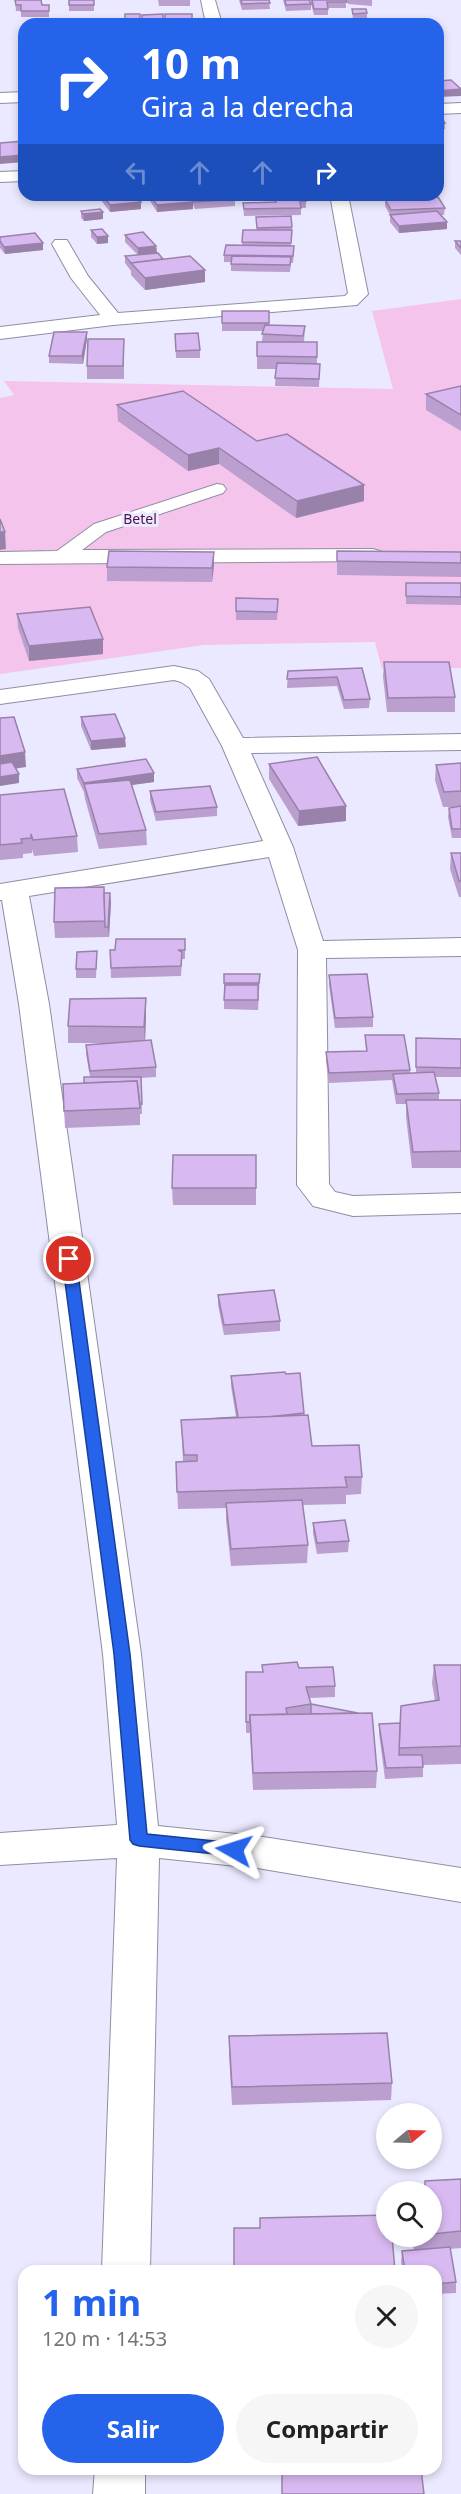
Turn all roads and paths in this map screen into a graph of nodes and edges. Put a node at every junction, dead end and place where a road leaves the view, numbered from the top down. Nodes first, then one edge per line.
1 (208, 0) edge
2 (212, 18) edge
3 (18, 97) edge
4 (0, 98) edge
5 (461, 108) edge
6 (444, 109) edge
7 (18, 176) edge
8 (0, 177) edge
9 (340, 201) edge
10 (61, 244) dead end
11 (113, 319) junction
12 (0, 333) edge
13 (217, 489) dead end
14 (391, 555) edge
15 (62, 556) junction
16 (0, 558) edge
17 (0, 697) edge
18 (461, 742) edge
19 (235, 746) junction
20 (279, 848) junction
21 (7, 891) edge
22 (461, 947) edge
23 (312, 950) junction
24 (461, 1203) edge
25 (139, 1840) junction
26 (0, 1849) edge
27 (461, 1885) edge
28 (126, 2265) edge
29 (120, 2475) edge
30 (119, 2494) edge

1 - 2 street
3 - 4 street
5 - 6 street
7 - 8 street
9 - 11 street
10 - 11 street
11 - 12 street
13 - 15 lane
14 - 15 lane
15 - 16 lane
17 - 19 street
18 - 19 street
19 - 20 street
20 - 21 street
20 - 23 street
21 - 25 street
22 - 23 street
23 - 24 street
25 - 26 street
25 - 27 street
25 - 28 street
29 - 30 street

